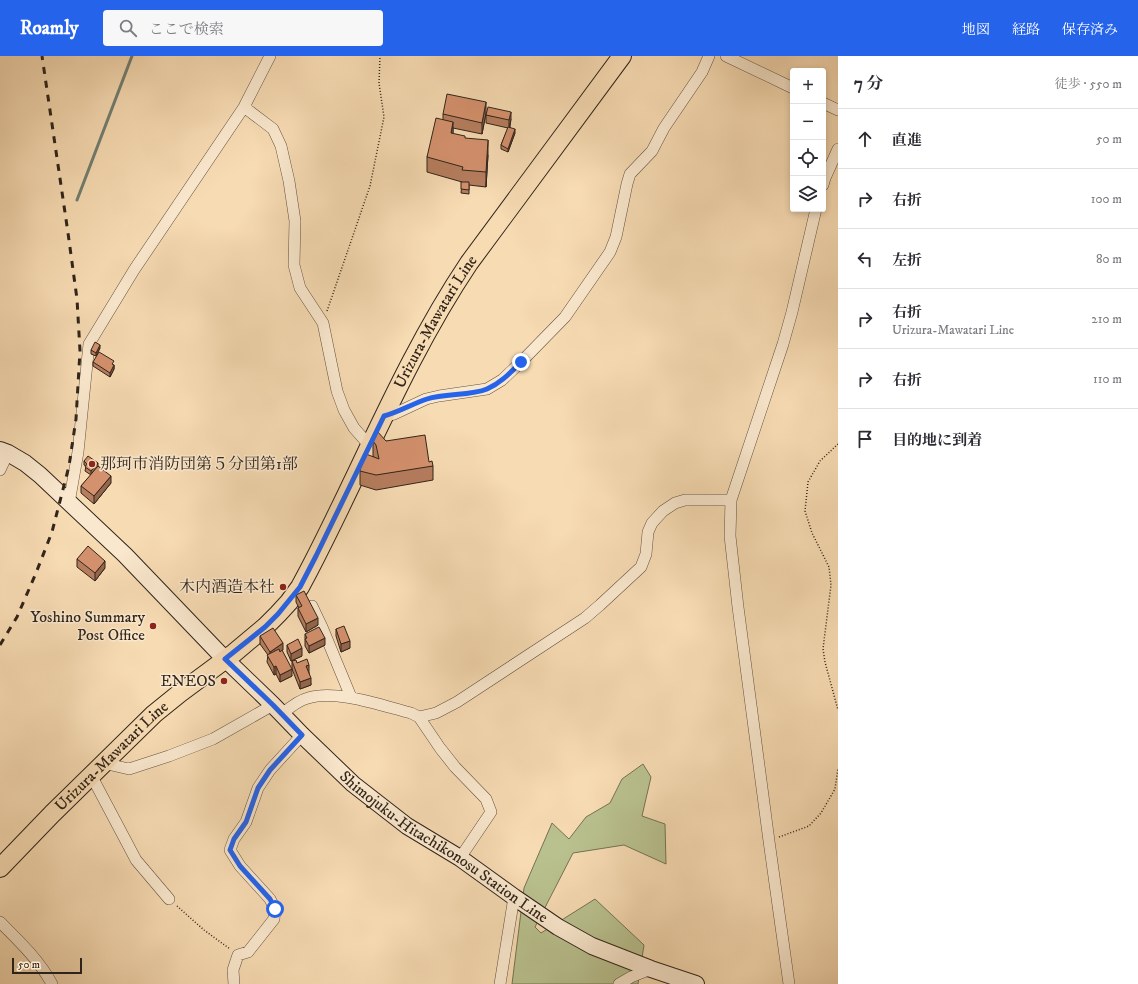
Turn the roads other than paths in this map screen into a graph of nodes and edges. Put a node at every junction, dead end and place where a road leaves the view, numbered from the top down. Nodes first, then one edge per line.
1 (270, 56) edge
2 (622, 56) edge
3 (709, 56) edge
4 (726, 56) edge
5 (790, 87) edge
6 (825, 104) edge
7 (244, 107) junction
8 (838, 110) edge
9 (838, 149) edge
10 (826, 176) edge
11 (815, 212) edge
12 (384, 416) junction
13 (370, 446) junction
14 (4, 452) edge
15 (0, 470) edge
16 (730, 500) junction
17 (69, 503) junction
18 (300, 587) junction
19 (225, 659) junction
20 (351, 698) junction
21 (277, 709) junction
22 (419, 717) junction
23 (302, 735) junction
24 (97, 769) junction
25 (460, 858) junction
26 (0, 868) edge
27 (514, 897) junction
28 (169, 899) road end
29 (0, 922) edge
30 (651, 969) junction
31 (52, 984) edge
32 (234, 984) edge
33 (500, 984) edge
34 (619, 984) edge
35 (696, 984) edge
36 (789, 984) edge

1 - 7 street
2 - 12 main road, Urizura-Mawatari Line
3 - 12 street
4 - 5 street
6 - 8 street
7 - 13 street
7 - 17 street
9 - 10 street
11 - 16 street
12 - 13 main road, Urizura-Mawatari Line
13 - 18 main road, Urizura-Mawatari Line
14 - 15 street
14 - 17 main road, Shimojuku-Hitachikonosu Station Line
16 - 22 street
16 - 36 street
17 - 19 main road, Shimojuku-Hitachikonosu Station Line
18 - 19 main road, Urizura-Mawatari Line
18 - 20 street
19 - 21 main road, Shimojuku-Hitachikonosu Station Line
19 - 24 main road, Urizura-Mawatari Line
20 - 21 street
20 - 22 street
21 - 23 main road, Shimojuku-Hitachikonosu Station Line
21 - 24 street
22 - 25 street
23 - 25 main road, Shimojuku-Hitachikonosu Station Line
23 - 32 street
24 - 26 main road, Urizura-Mawatari Line
24 - 28 street
25 - 27 main road, Shimojuku-Hitachikonosu Station Line
27 - 30 main road, Shimojuku-Hitachikonosu Station Line
27 - 33 street
29 - 31 street
30 - 34 street
30 - 35 main road, Shimojuku-Hitachikonosu Station Line

